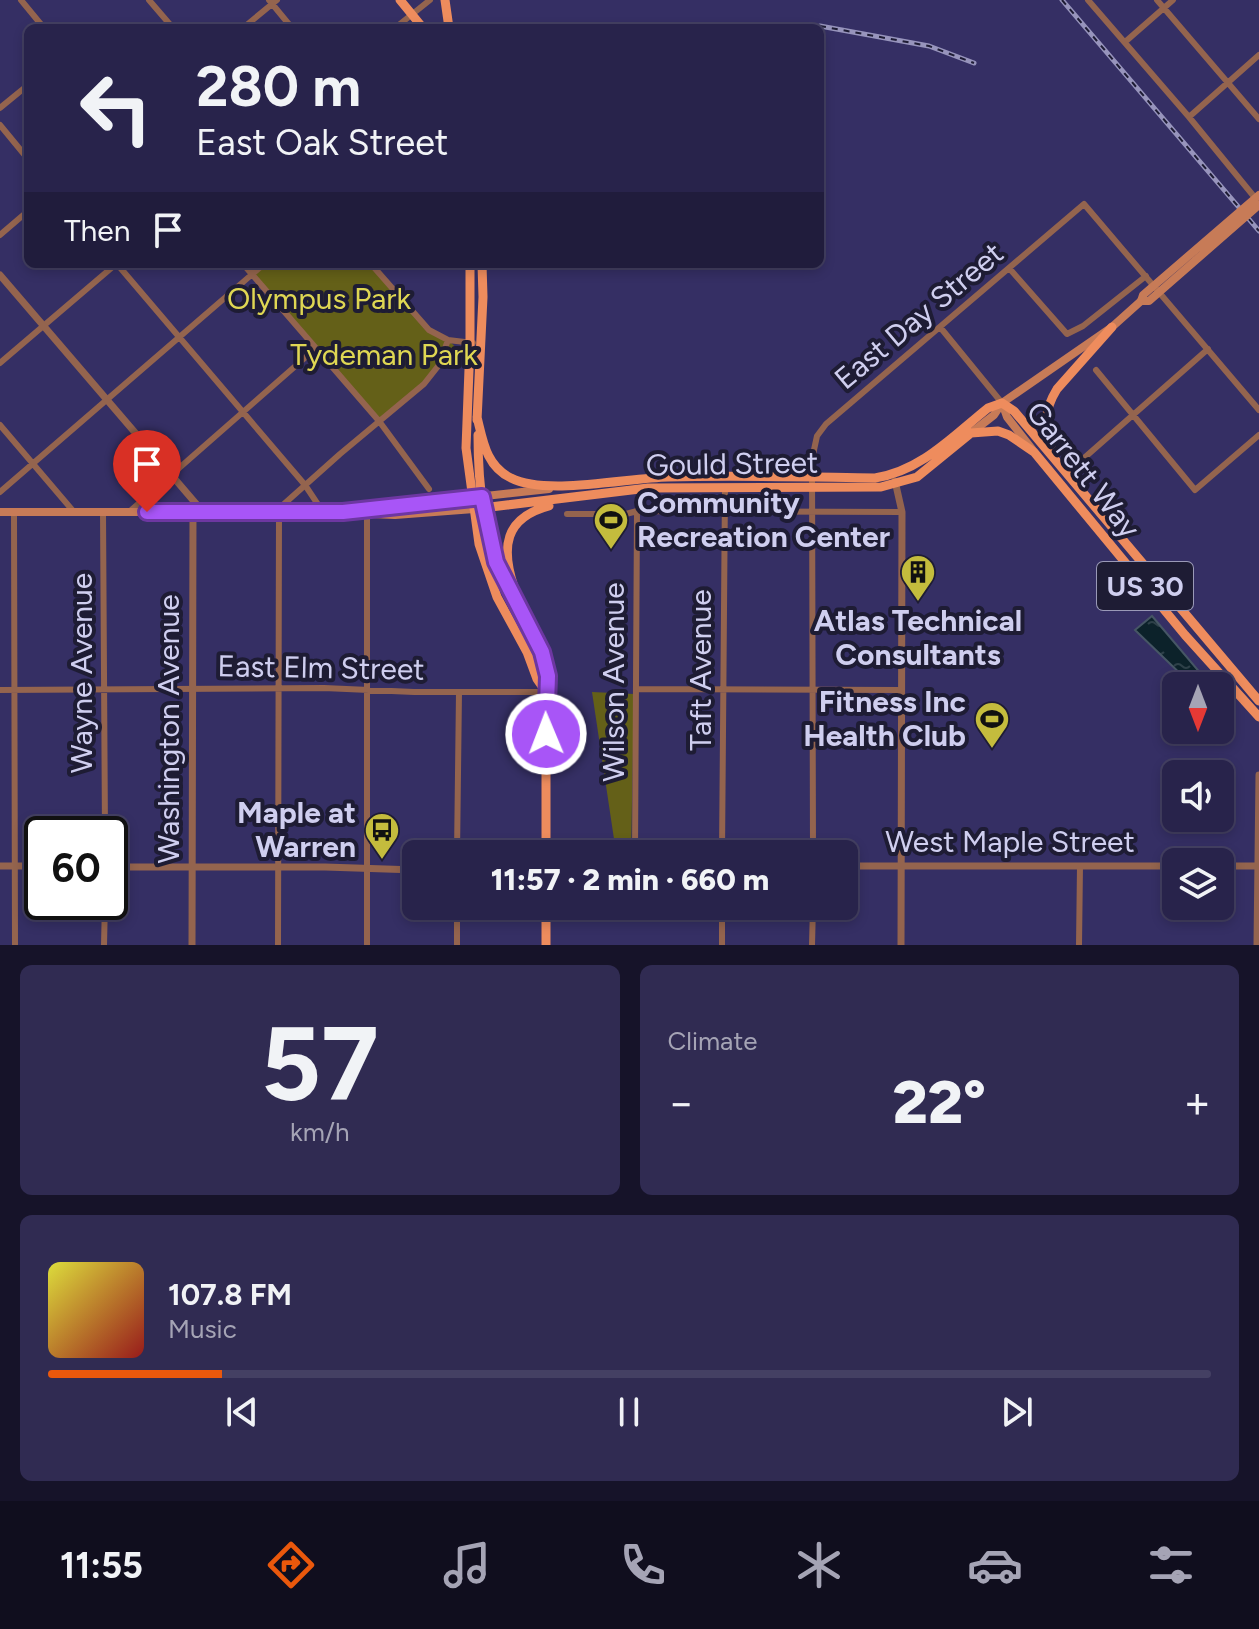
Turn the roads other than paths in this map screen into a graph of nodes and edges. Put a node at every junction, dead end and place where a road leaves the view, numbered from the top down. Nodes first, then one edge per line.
1 (21, 0) edge
2 (149, 0) edge
3 (400, 0) edge
4 (430, 0) edge
5 (445, 0) edge
6 (1088, 0) edge
7 (1157, 0) edge
8 (1173, 0) edge
9 (273, 1) edge
10 (1164, 8) junction
11 (412, 14) junction
12 (41, 24) edge
13 (170, 24) edge
14 (247, 24) edge
15 (289, 24) edge
16 (400, 24) edge
17 (420, 24) edge
18 (448, 24) edge
19 (1125, 42) junction
20 (1259, 55) edge
21 (1227, 82) junction
22 (24, 88) edge
23 (0, 108) edge
24 (1189, 117) junction
25 (1259, 119) edge
26 (0, 125) edge
27 (24, 154) edge
28 (1259, 195) edge
29 (1259, 204) edge
30 (24, 214) edge
31 (0, 235) edge
32 (111, 268) edge
33 (119, 268) edge
34 (246, 268) edge
35 (260, 268) edge
36 (374, 268) edge
37 (470, 268) edge
38 (482, 268) edge
39 (1009, 268) junction
40 (0, 275) edge
41 (252, 275) junction
42 (1146, 276) junction
43 (1141, 301) junction
44 (43, 326) junction
45 (940, 327) junction
46 (1112, 327) junction
47 (179, 338) junction
48 (448, 340) junction
49 (476, 343) junction
50 (316, 348) junction
51 (1208, 349) junction
52 (0, 363) edge
53 (1096, 370) dead end
54 (107, 400) junction
55 (1002, 403) junction
56 (1259, 410) edge
57 (242, 411) junction
58 (1133, 416) junction
59 (477, 417) junction
60 (379, 421) junction
61 (0, 425) edge
62 (971, 433) junction
63 (1259, 435) edge
64 (1034, 452) junction
65 (1055, 459) junction
66 (33, 463) junction
67 (1067, 473) junction
68 (171, 475) junction
69 (894, 480) junction
70 (812, 482) junction
71 (305, 485) junction
72 (575, 486) junction
73 (725, 487) junction
74 (429, 489) dead end
75 (0, 492) edge
76 (595, 494) junction
77 (477, 498) junction
78 (479, 509) junction
79 (637, 511) junction
80 (724, 511) junction
81 (0, 512) edge
82 (14, 512) junction
83 (74, 512) junction
84 (103, 512) junction
85 (128, 512) junction
86 (193, 512) junction
87 (323, 512) junction
88 (367, 512) junction
89 (814, 512) junction
90 (902, 512) junction
91 (204, 513) junction
92 (279, 513) junction
93 (567, 514) dead end
94 (519, 606) junction
95 (192, 689) junction
96 (637, 689) junction
97 (723, 689) junction
98 (814, 689) junction
99 (0, 690) edge
100 (15, 690) junction
101 (104, 690) junction
102 (280, 690) junction
103 (367, 690) junction
104 (902, 690) junction
105 (459, 692) junction
106 (546, 692) junction
107 (1259, 701) edge
108 (1259, 717) edge
109 (1259, 775) edge
110 (105, 816) edge
111 (457, 840) edge
112 (546, 840) edge
113 (635, 840) edge
114 (722, 840) edge
115 (813, 840) edge
116 (0, 866) edge
117 (16, 866) junction
118 (24, 866) edge
119 (858, 866) edge
120 (902, 866) junction
121 (1080, 866) junction
122 (1162, 866) edge
123 (1234, 866) edge
124 (1258, 866) edge
125 (128, 867) edge
126 (194, 867) junction
127 (279, 867) junction
128 (367, 868) junction
129 (402, 869) edge
130 (105, 920) edge
131 (457, 920) edge
132 (546, 920) edge
133 (722, 920) edge
134 (813, 920) edge
135 (15, 945) edge
136 (104, 945) edge
137 (192, 945) edge
138 (278, 945) edge
139 (367, 945) edge
140 (457, 945) edge
141 (546, 945) edge
142 (722, 945) edge
143 (812, 945) edge
144 (901, 945) edge
145 (1079, 945) edge
146 (1257, 945) edge

1 - 12 street
2 - 13 street
3 - 11 main road
4 - 11 street
5 - 18 main road
6 - 19 street
7 - 10 street
8 - 10 street
9 - 14 street
9 - 15 street
10 - 19 street
10 - 21 street
11 - 16 street
11 - 17 main road
19 - 24 street
20 - 21 street
21 - 24 street
21 - 25 street
22 - 23 street
24 - 29 street
26 - 27 street
28 - 43 main road, bridge
29 - 43 main road, bridge
30 - 31 street
32 - 44 street
33 - 47 street
34 - 41 street
35 - 41 street
36 - 48 street
37 - 49 main road
38 - 49 main road
39 - 42 street
39 - 42 street, East Day Street
39 - 45 street, East Day Street
40 - 44 street
41 - 47 street
41 - 50 street
42 - 51 street
43 - 46 main road
44 - 52 street
44 - 54 street
45 - 55 street
45 - 70 street, East Day Street
46 - 55 main road
46 - 65 main road
47 - 54 street
47 - 57 street
48 - 49 street
48 - 60 street
49 - 59 main road
49 - 77 main road
50 - 57 street
50 - 60 street
51 - 56 street
51 - 58 street
53 - 58 street
54 - 66 street
54 - 68 street
55 - 62 main road
55 - 64 main road, Garrett Way
55 - 65 main road, Garrett Way / US 30
55 - 69 main road
57 - 68 street
57 - 71 street
58 - 63 street
58 - 67 street
59 - 72 main road
59 - 77 main road
60 - 71 street
60 - 74 street
61 - 66 street
62 - 64 main road, US 30
62 - 69 main road
64 - 108 main road, Garrett Way / US 30
65 - 67 main road, Garrett Way / US 30
66 - 75 street
66 - 83 street
67 - 107 main road, Garrett Way / US 30
68 - 85 street
68 - 91 street
69 - 70 main road, Gould Street
69 - 90 street
70 - 72 main road, Gould Street
70 - 73 main road, Gould Street
70 - 89 street, East Day Street
71 - 87 street
71 - 92 street
72 - 77 main road, Gould Street
73 - 76 main road, Gould Street
73 - 80 street, Taft Avenue
76 - 78 main road, Gould Street
76 - 94 main road
77 - 78 main road
77 - 88 main road, Gould Street
78 - 88 main road
78 - 94 main road
78 - 106 main road
79 - 80 street
79 - 93 street
79 - 96 street, Wilson Avenue
80 - 89 street
80 - 97 street, Taft Avenue
81 - 82 main road
82 - 83 main road
82 - 100 street
83 - 84 main road
84 - 85 main road
84 - 101 street, Wayne Avenue
85 - 86 main road
86 - 91 main road
86 - 95 street, Washington Avenue
87 - 88 main road
87 - 92 main road
88 - 103 street
89 - 90 street
89 - 98 street, East Day Street
90 - 104 street
91 - 92 main road
92 - 102 street
94 - 106 main road
95 - 101 street, East Elm Street
95 - 102 street, East Elm Street
95 - 126 street, Washington Avenue
96 - 97 street
96 - 113 street, Wilson Avenue
97 - 98 street
97 - 114 street, Taft Avenue
98 - 104 street
98 - 115 street, East Day Street
99 - 100 street, East Elm Street
100 - 101 street, East Elm Street
100 - 117 street
101 - 110 street, Wayne Avenue
102 - 103 street, East Elm Street
102 - 127 street
103 - 105 street, East Elm Street
103 - 128 street
104 - 120 street
105 - 106 street, East Elm Street
105 - 111 street
106 - 112 main road
109 - 124 street
116 - 117 street
117 - 118 street
117 - 135 street
119 - 120 street, West Maple Street
120 - 121 street, West Maple Street
120 - 144 street
121 - 122 street, West Maple Street
121 - 145 street
123 - 124 street
124 - 146 street
125 - 126 street
126 - 127 street
126 - 137 street, Washington Avenue
127 - 128 street
127 - 138 street
128 - 129 street
128 - 139 street
130 - 136 street
131 - 140 street
132 - 141 main road
133 - 142 street
134 - 143 street

